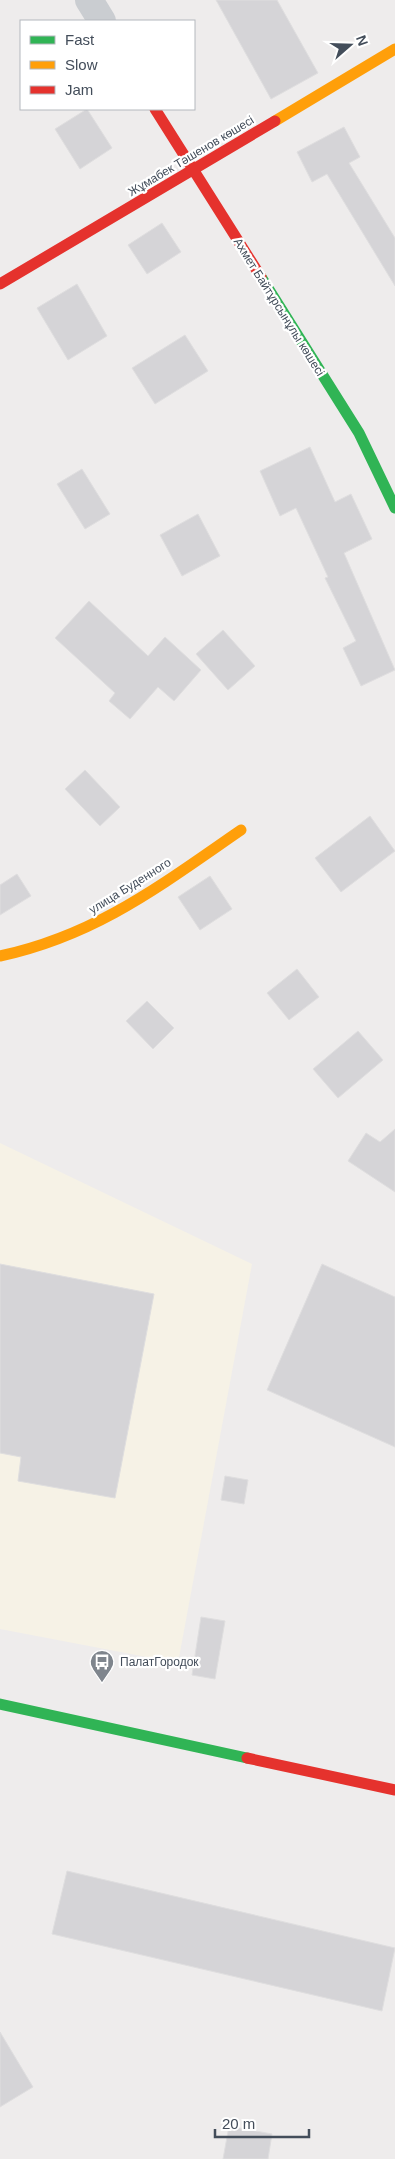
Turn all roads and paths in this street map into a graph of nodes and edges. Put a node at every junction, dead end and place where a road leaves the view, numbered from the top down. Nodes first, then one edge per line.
1 (89, 0) edge
2 (101, 20) edge
3 (395, 50) edge
4 (156, 110) edge
5 (193, 171) junction
6 (0, 284) edge
7 (395, 508) edge
8 (242, 830) dead end
9 (0, 956) edge
10 (0, 1704) edge
11 (395, 1790) edge

1 - 2 street
3 - 5 street, Жұмабек Тәшенов көшесі
4 - 5 street, Ахмет Байтұрсынұлы көшесі
5 - 6 street, Жұмабек Тәшенов көшесі
5 - 7 street, Ахмет Байтұрсынұлы көшесі
8 - 9 street, улица Буденного
10 - 11 street

